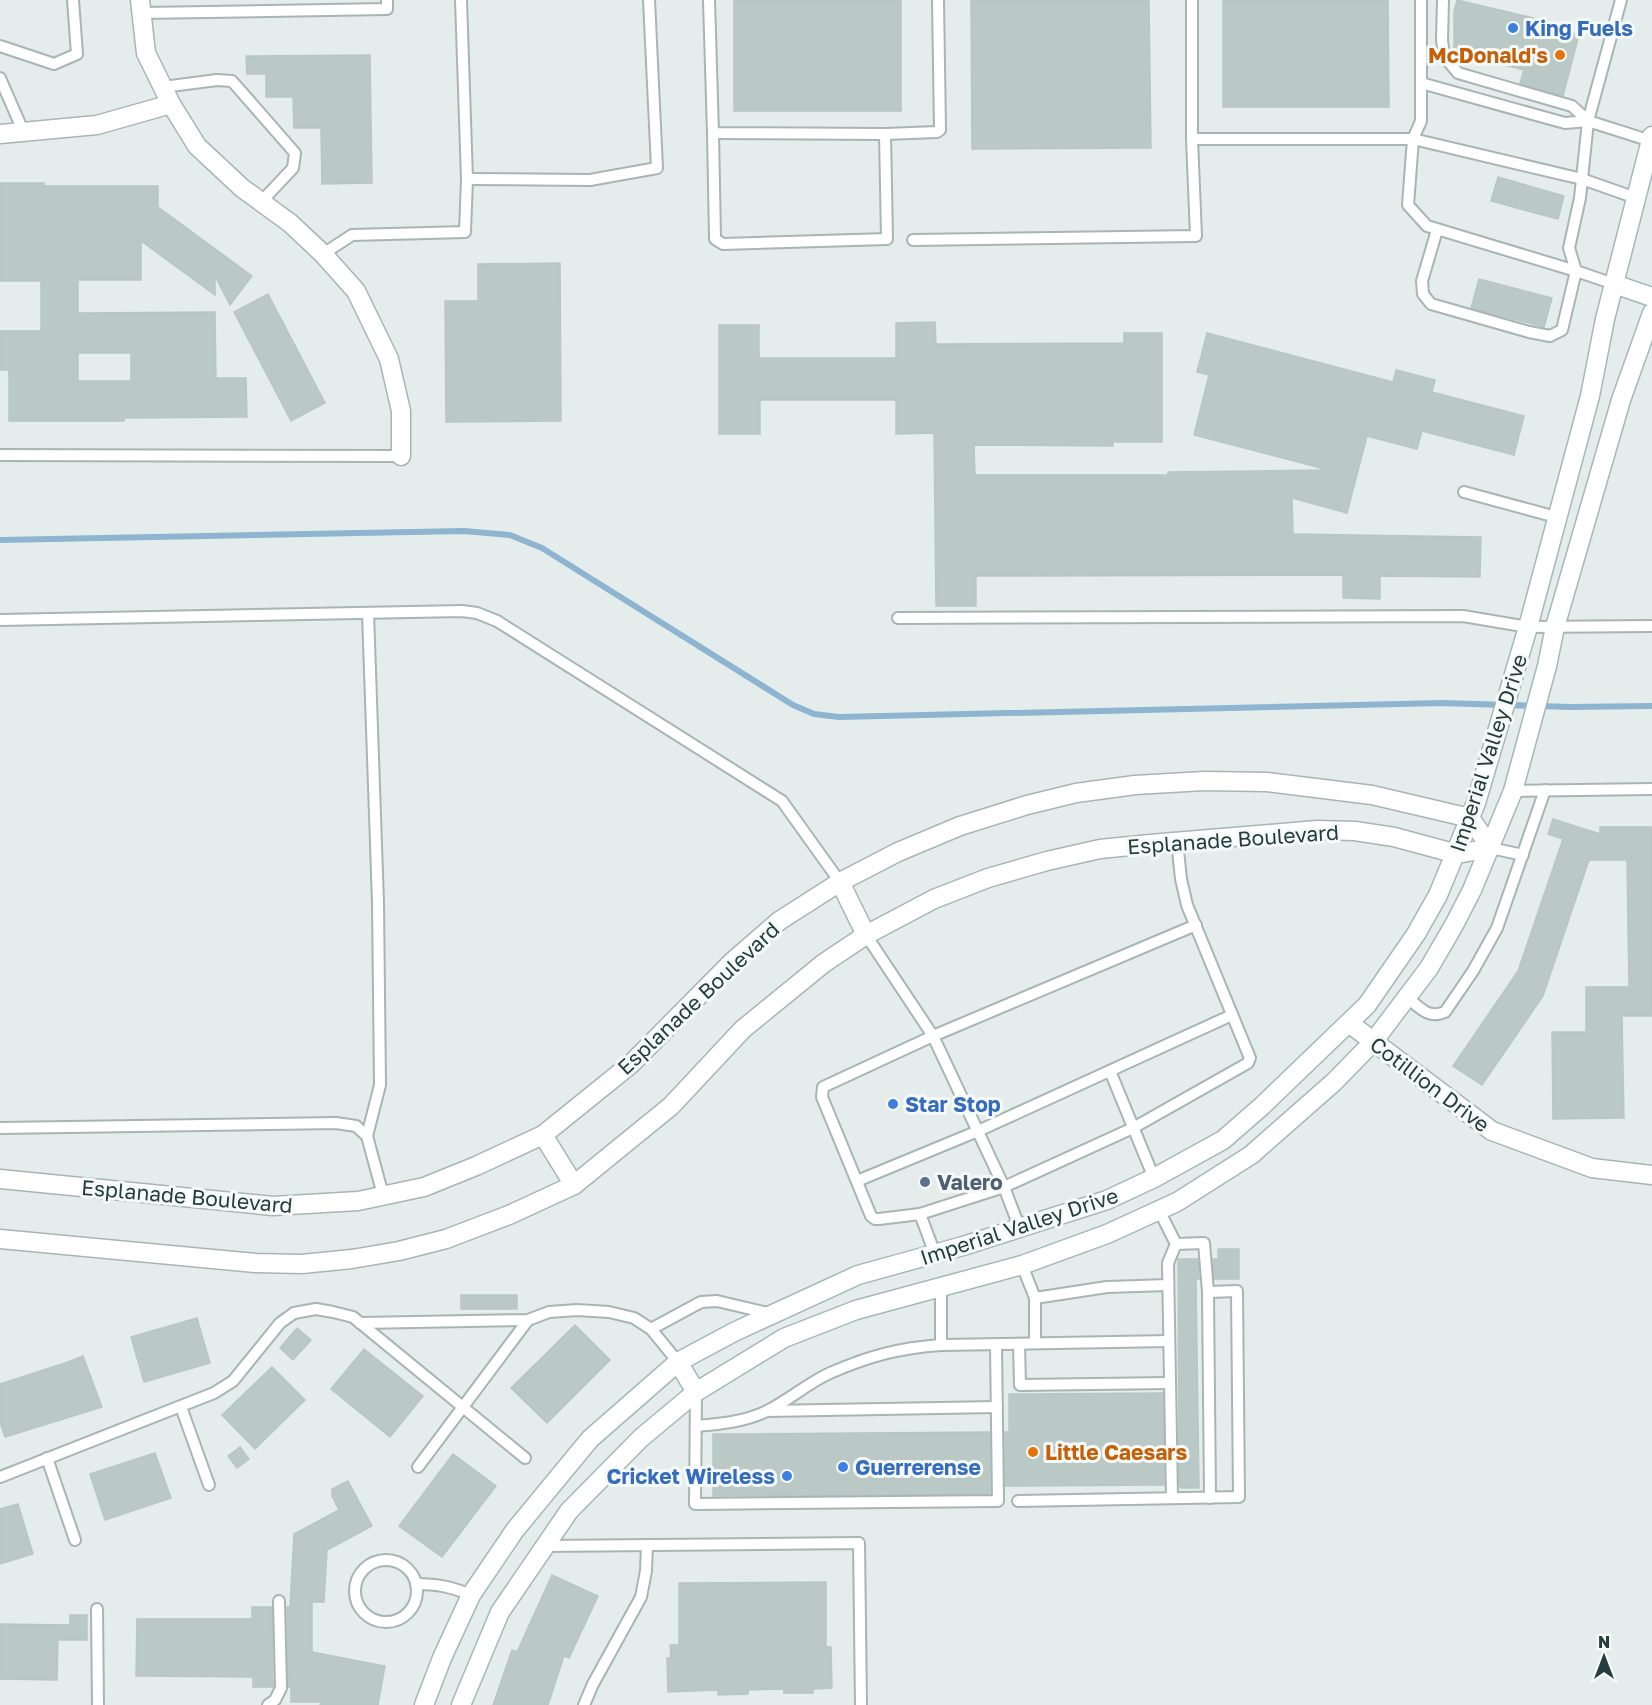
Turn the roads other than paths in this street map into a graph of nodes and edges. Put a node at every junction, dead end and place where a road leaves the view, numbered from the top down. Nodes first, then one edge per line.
1 (73, 0) edge
2 (387, 0) edge
3 (461, 0) edge
4 (649, 0) edge
5 (709, 0) edge
6 (938, 0) edge
7 (1192, 0) edge
8 (1421, 0) edge
9 (1443, 0) edge
10 (1619, 1) edge
11 (331, 5) edge
12 (141, 7) edge
13 (0, 46) edge
14 (0, 78) edge
15 (1421, 83) junction
16 (163, 87) junction
17 (171, 104) junction
18 (1588, 121) junction
19 (24, 133) junction
20 (713, 133) junction
21 (0, 134) edge
22 (885, 134) junction
23 (1192, 138) junction
24 (1413, 138) junction
25 (1651, 138) edge
26 (467, 179) junction
27 (1582, 179) junction
28 (1636, 198) junction
29 (261, 202) junction
30 (1437, 230) junction
31 (913, 240) dead end
32 (323, 254) junction
33 (1576, 271) junction
34 (1614, 284) junction
35 (1652, 297) edge
36 (1652, 314) edge
37 (0, 455) edge
38 (401, 456) joint
39 (1464, 492) dead end
40 (1556, 517) junction
41 (368, 613) junction
42 (898, 618) dead end
43 (0, 620) edge
44 (1652, 626) edge
45 (1528, 627) junction
46 (1556, 627) junction
47 (1652, 789) edge
48 (1513, 790) junction
49 (1545, 790) junction
50 (1470, 818) junction
51 (1177, 841) junction
52 (1491, 848) junction
53 (1457, 854) junction
54 (1523, 855) junction
55 (840, 882) junction
56 (1196, 925) junction
57 (866, 935) junction
58 (1407, 997) junction
59 (1232, 1015) junction
60 (1349, 1023) junction
61 (933, 1036) junction
62 (1373, 1042) junction
63 (1110, 1071) junction
64 (0, 1128) edge
65 (1133, 1128) junction
66 (978, 1131) junction
67 (1232, 1132) junction
68 (543, 1135) junction
69 (367, 1136) junction
70 (1251, 1155) junction
71 (1652, 1176) edge
72 (1154, 1178) junction
73 (0, 1179) edge
74 (857, 1181) junction
75 (574, 1185) junction
76 (1004, 1187) junction
77 (383, 1196) junction
78 (1159, 1210) junction
79 (920, 1214) junction
80 (1020, 1229) junction
81 (0, 1239) edge
82 (1176, 1244) junction
83 (935, 1254) junction
84 (1022, 1265) junction
85 (1168, 1285) junction
86 (941, 1287) junction
87 (1208, 1292) junction
88 (1035, 1298) junction
89 (772, 1314) junction
90 (528, 1320) junction
91 (360, 1323) junction
92 (651, 1329) junction
93 (1168, 1341) junction
94 (1035, 1343) junction
95 (996, 1344) junction
96 (1019, 1344) junction
97 (941, 1345) junction
98 (678, 1362) junction
99 (1170, 1383) junction
100 (696, 1392) junction
101 (181, 1407) junction
102 (463, 1407) junction
103 (997, 1407) junction
104 (767, 1411) junction
105 (696, 1426) junction
106 (47, 1458) junction
107 (525, 1458) dead end
108 (418, 1467) dead end
109 (0, 1477) edge
110 (209, 1485) dead end
111 (1172, 1498) junction
112 (1210, 1498) junction
113 (1018, 1501) dead end
114 (75, 1540) dead end
115 (647, 1545) junction
116 (544, 1546) junction
117 (416, 1584) junction
118 (471, 1595) junction
119 (279, 1601) dead end
120 (98, 1609) dead end
121 (500, 1612) junction
122 (98, 1705) edge
123 (268, 1705) edge
124 (424, 1705) edge
125 (461, 1705) edge
126 (584, 1705) edge
127 (861, 1705) edge

1 - 13 lane
2 - 11 lane
3 - 26 lane
4 - 26 lane
5 - 20 lane
6 - 22 lane
7 - 23 lane
8 - 15 lane
9 - 18 lane
10 - 18 lane
11 - 12 lane
12 - 16 street
14 - 19 lane
15 - 18 lane
15 - 24 lane
16 - 17 street
16 - 29 lane
17 - 19 street
17 - 29 street
18 - 25 lane
18 - 27 lane
19 - 21 street
20 - 22 lane
20 - 22 lane
23 - 24 lane
23 - 31 lane
24 - 27 lane
24 - 30 lane
25 - 28 street, Imperial Valley Drive
26 - 32 lane
27 - 28 lane
27 - 33 lane
28 - 34 street, Imperial Valley Drive
29 - 32 street
30 - 33 lane
30 - 33 lane
32 - 38 street
33 - 34 lane
34 - 35 street
34 - 40 street, Imperial Valley Drive
36 - 46 street, Imperial Valley Drive
37 - 38 lane
39 - 40 lane
40 - 45 street, Imperial Valley Drive
41 - 43 lane
41 - 55 lane
41 - 69 lane
42 - 45 lane
44 - 46 lane
45 - 46 lane
45 - 50 street, Imperial Valley Drive
46 - 48 street, Imperial Valley Drive
47 - 49 lane
48 - 49 lane
48 - 52 street, Imperial Valley Drive
49 - 54 lane
50 - 52 street
50 - 53 street, Imperial Valley Drive
50 - 55 street, Esplanade Boulevard
51 - 53 street, Esplanade Boulevard
51 - 56 lane
51 - 57 street, Esplanade Boulevard
52 - 53 street, Esplanade Boulevard
52 - 54 lane
52 - 58 street, Imperial Valley Drive
53 - 60 street, Imperial Valley Drive
54 - 58 lane
55 - 57 street
55 - 68 street, Esplanade Boulevard
56 - 59 lane
56 - 61 lane
57 - 61 lane
57 - 75 street, Esplanade Boulevard
58 - 62 street, Imperial Valley Drive
59 - 63 lane
59 - 65 lane
60 - 62 street, Cotillion Drive
60 - 67 street, Imperial Valley Drive
61 - 66 lane
61 - 74 lane
62 - 70 street, Imperial Valley Drive
62 - 71 street, Cotillion Drive
63 - 65 lane
63 - 66 lane
64 - 69 lane
65 - 72 lane
65 - 76 lane
66 - 74 lane
66 - 76 lane
67 - 70 street
67 - 72 street, Imperial Valley Drive
68 - 75 street
68 - 77 street, Esplanade Boulevard
69 - 77 lane
70 - 78 street, Imperial Valley Drive
72 - 80 street, Imperial Valley Drive
73 - 77 street, Esplanade Boulevard
74 - 79 lane
75 - 81 street, Esplanade Boulevard
76 - 79 lane
76 - 80 lane
78 - 82 lane
78 - 84 street, Imperial Valley Drive
79 - 83 lane
80 - 83 street, Imperial Valley Drive
82 - 85 lane
82 - 87 lane
83 - 86 street
83 - 89 street, Imperial Valley Drive
84 - 86 street, Imperial Valley Drive
84 - 88 lane
85 - 88 lane
85 - 93 lane
86 - 97 lane
86 - 100 street, Imperial Valley Drive
87 - 112 lane
87 - 112 lane
88 - 94 lane
89 - 92 lane
89 - 98 street, Imperial Valley Drive
90 - 91 lane
90 - 92 lane
90 - 102 lane
91 - 101 lane
91 - 102 lane
92 - 98 lane
93 - 94 lane
93 - 99 lane
94 - 96 lane
95 - 96 lane
95 - 97 lane
95 - 103 lane
96 - 99 lane
97 - 104 lane
98 - 100 street
98 - 118 street, Imperial Valley Drive
99 - 111 lane
100 - 105 lane
100 - 116 street, Imperial Valley Drive
101 - 106 lane
101 - 110 lane
102 - 107 lane
102 - 108 lane
103 - 104 lane
103 - 105 lane
104 - 105 lane
106 - 109 lane
106 - 114 lane
111 - 112 lane
111 - 113 lane
115 - 116 lane
115 - 126 lane
115 - 127 lane
116 - 121 street, Imperial Valley Drive
117 - 117 lane
117 - 118 lane
118 - 121 street
118 - 124 street, Imperial Valley Drive
119 - 123 lane
120 - 122 lane
121 - 125 street, Imperial Valley Drive

